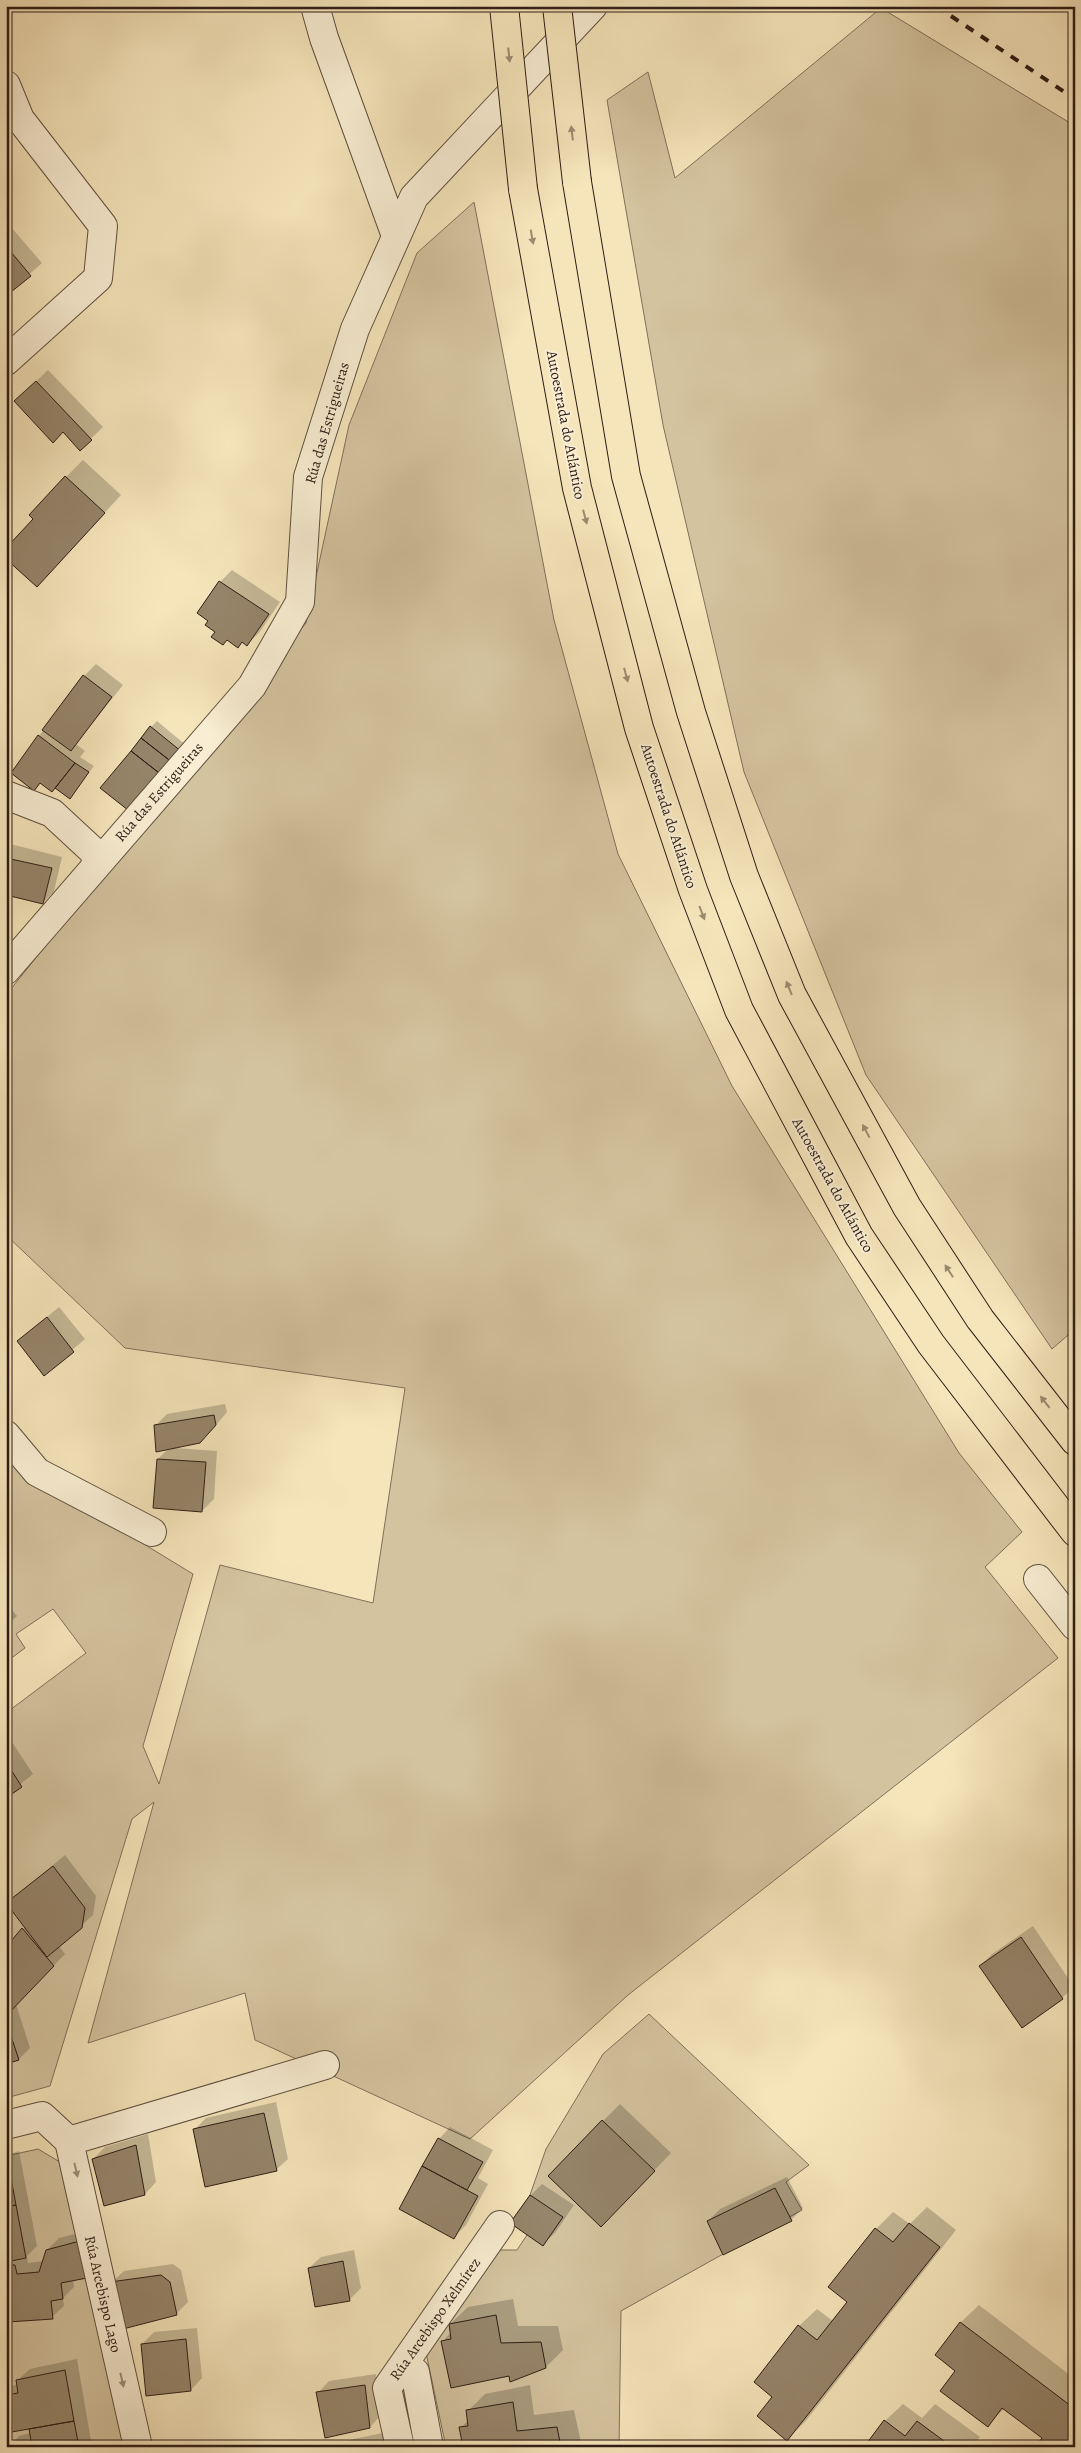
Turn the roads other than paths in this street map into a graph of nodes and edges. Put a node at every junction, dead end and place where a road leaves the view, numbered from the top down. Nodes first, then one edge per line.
1 (315, 6) edge
2 (504, 6) edge
3 (557, 6) edge
4 (593, 6) edge
5 (6, 85) edge
6 (396, 236) junction
7 (6, 361) edge
8 (6, 795) edge
9 (98, 864) junction
10 (6, 970) edge
11 (6, 1435) edge
12 (1075, 1440) edge
13 (152, 1532) dead end
14 (1075, 1532) edge
15 (1038, 1580) dead end
16 (1075, 1626) edge
17 (325, 2065) dead end
18 (6, 2126) edge
19 (69, 2141) junction
20 (500, 2224) dead end
21 (415, 2372) dead end
22 (138, 2447) edge
23 (400, 2447) edge
24 (429, 2447) edge

1 - 6 street
2 -> 14 highway, Autoestrada do Atlántico, bridge
12 -> 3 highway, bridge
4 - 6 street, Rúa das Estrigueiras
5 - 7 street
6 - 9 street, Rúa das Estrigueiras
8 - 9 street
9 - 10 street, Rúa das Estrigueiras
11 - 13 street
15 - 16 street
17 - 19 street
18 - 19 street
19 -> 22 street, Rúa Arcebispo Lago
20 - 23 street, Rúa Arcebispo Xelmírez
21 - 24 street, Rúa Arcebispo Xelmírez

